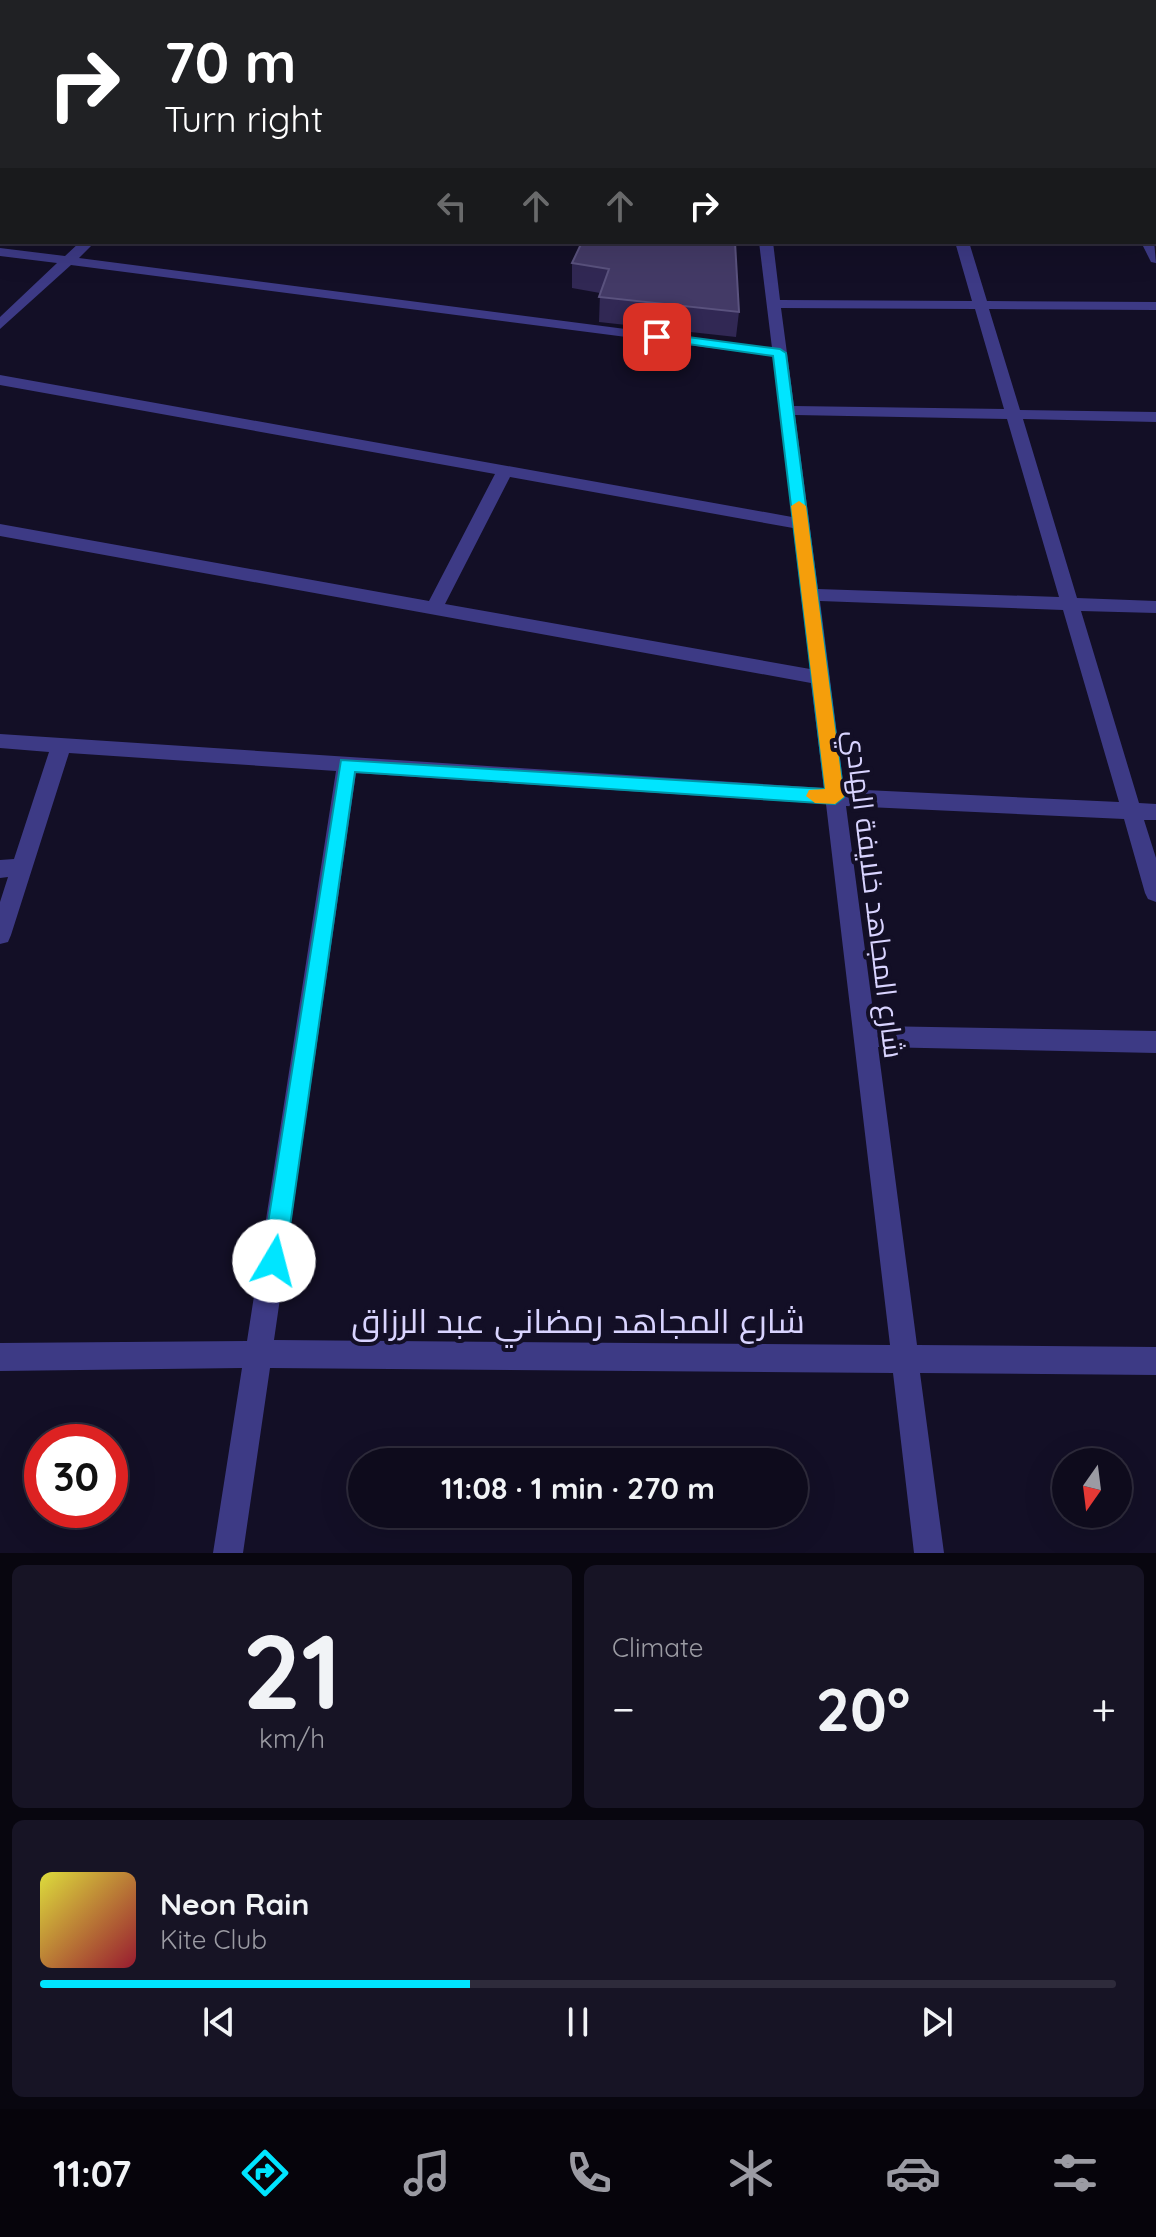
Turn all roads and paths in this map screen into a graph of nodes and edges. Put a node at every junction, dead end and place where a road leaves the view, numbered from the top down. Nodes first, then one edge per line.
1 (86, 244) edge
2 (766, 244) edge
3 (963, 244) edge
4 (0, 252) edge
5 (72, 260) junction
6 (774, 304) junction
7 (980, 305) junction
8 (1156, 306) edge
9 (0, 325) edge
10 (780, 353) junction
11 (0, 380) edge
12 (787, 410) junction
13 (1013, 414) junction
14 (1156, 417) edge
15 (505, 471) junction
16 (801, 524) junction
17 (0, 530) edge
18 (810, 595) junction
19 (1069, 604) junction
20 (1156, 607) edge
21 (434, 608) junction
22 (820, 678) junction
23 (0, 741) edge
24 (61, 746) junction
25 (347, 765) junction
26 (835, 797) junction
27 (1131, 811) junction
28 (1156, 812) edge
29 (22, 867) junction
30 (0, 869) edge
31 (1156, 893) edge
32 (0, 935) edge
33 (865, 1036) junction
34 (1156, 1042) edge
35 (260, 1354) junction
36 (0, 1357) edge
37 (905, 1358) junction
38 (1156, 1361) edge
39 (228, 1553) edge
40 (929, 1553) edge

1 - 5 street
2 - 6 street, شارع المجاهد خلايفة الهادي
3 - 7 street
4 - 5 street
5 - 9 street
5 - 10 street
6 - 7 street
6 - 10 street, شارع المجاهد خلايفة الهادي
7 - 8 street
7 - 13 street
10 - 12 street, شارع المجاهد خلايفة الهادي
11 - 15 street
12 - 13 street
12 - 16 street, شارع المجاهد خلايفة الهادي
13 - 14 street
13 - 19 street
15 - 16 street
15 - 21 street
16 - 18 street, شارع المجاهد خلايفة الهادي
17 - 21 street
18 - 19 street
18 - 22 street, شارع المجاهد خلايفة الهادي
19 - 20 street
19 - 27 street
21 - 22 street
22 - 26 street, شارع المجاهد خلايفة الهادي
23 - 24 street
24 - 25 street
24 - 29 street
25 - 26 street
25 - 35 street
26 - 27 street
26 - 33 street, شارع المجاهد خلايفة الهادي
27 - 28 street
27 - 31 street
29 - 30 street
29 - 32 street
33 - 34 street
33 - 37 street, شارع المجاهد خلايفة الهادي
35 - 36 street, شارع المجاهد رمضاني عبد الرزاق
35 - 37 street, شارع المجاهد رمضاني عبد الرزاق
35 - 39 street
37 - 38 street, شارع المجاهد رمضاني عبد الرزاق
37 - 40 street, شارع المجاهد خلايفة الهادي

